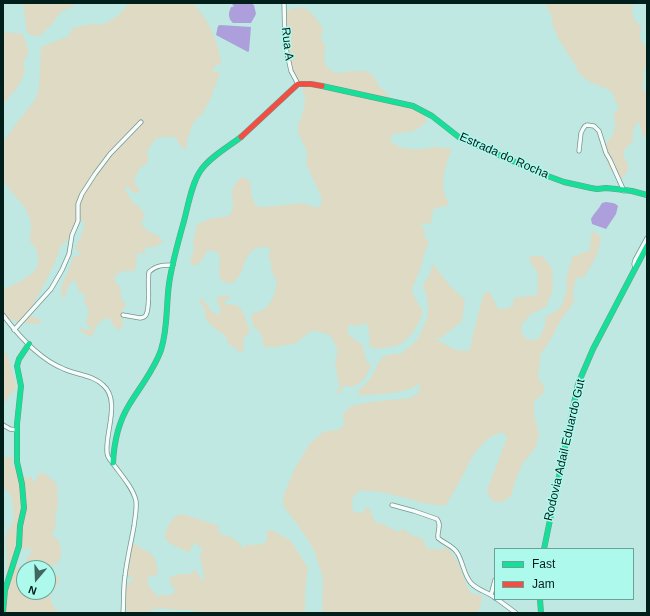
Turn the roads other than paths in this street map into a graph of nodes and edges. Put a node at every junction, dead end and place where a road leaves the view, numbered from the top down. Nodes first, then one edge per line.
1 (284, 3) edge
2 (298, 84) junction
3 (141, 122) dead end
4 (579, 151) dead end
5 (624, 191) junction
6 (647, 195) edge
7 (647, 238) edge
8 (647, 246) edge
9 (173, 265) junction
10 (636, 268) junction
11 (3, 315) edge
12 (123, 315) dead end
13 (14, 330) junction
14 (29, 344) junction
15 (3, 425) edge
16 (17, 430) junction
17 (113, 463) junction
18 (392, 505) dead end
19 (544, 548) edge
20 (494, 584) edge
21 (491, 594) junction
22 (494, 596) edge
23 (499, 600) edge
24 (540, 600) edge
25 (3, 612) edge
26 (123, 613) edge
27 (516, 613) edge
28 (541, 613) edge

1 - 2 street, Rua A
2 - 5 street, Estrada do Rocha
2 - 9 street
3 - 13 street
4 - 5 street
5 - 6 street, Estrada do Rocha
7 - 10 street
8 - 10 street, Rodovia Adail Eduardo Gut
9 - 12 street
9 - 17 street
10 - 19 street, Rodovia Adail Eduardo Gut
11 - 13 street
13 - 14 street
14 - 16 street
14 - 17 street
15 - 16 street
16 - 25 street
17 - 26 street
18 - 21 street
20 - 21 street
21 - 22 street
23 - 27 street
24 - 28 street

